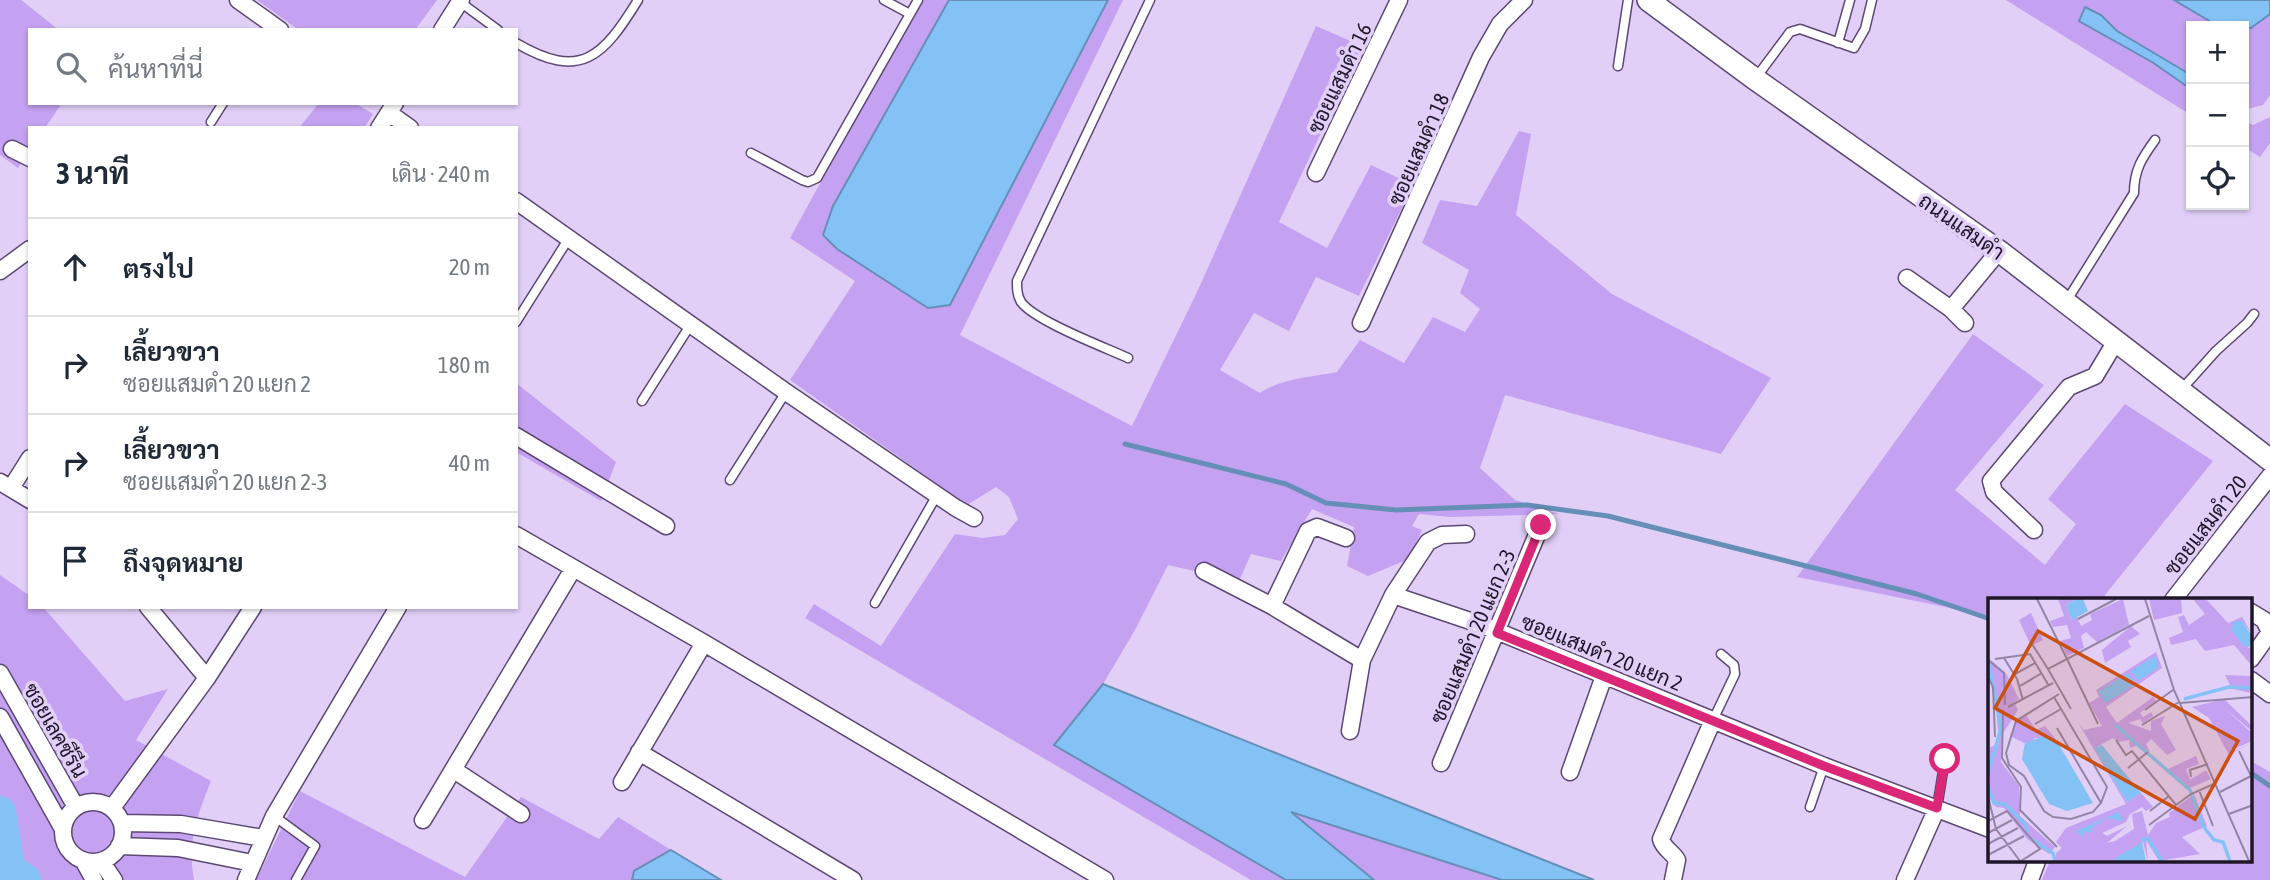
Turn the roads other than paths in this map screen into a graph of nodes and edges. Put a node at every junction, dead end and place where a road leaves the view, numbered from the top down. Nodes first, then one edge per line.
1 (238, 0) edge
2 (638, 0) edge
3 (884, 0) edge
4 (918, 0) edge
5 (1150, 0) edge
6 (1399, 0) edge
7 (1524, 0) edge
8 (1628, 0) edge
9 (1648, 0) edge
10 (1850, 0) edge
11 (1872, 0) edge
12 (461, 1) edge
13 (911, 14) junction
14 (275, 28) edge
15 (443, 28) edge
16 (495, 28) edge
17 (1838, 43) junction
18 (518, 44) edge
19 (1618, 66) dead end
20 (1755, 79) junction
21 (222, 105) edge
22 (391, 107) edge
23 (211, 122) dead end
24 (380, 126) edge
25 (408, 126) edge
26 (2155, 139) dead end
27 (12, 149) dead end
28 (751, 153) dead end
29 (28, 157) edge
30 (1316, 173) dead end
31 (518, 202) edge
32 (569, 237) junction
33 (28, 250) edge
34 (1999, 251) junction
35 (0, 271) edge
36 (1907, 278) dead end
37 (2066, 302) junction
38 (1951, 309) junction
39 (2254, 314) dead end
40 (518, 319) edge
41 (1360, 323) dead end
42 (1965, 323) dead end
43 (691, 324) junction
44 (2116, 341) junction
45 (1128, 358) dead end
46 (2181, 390) junction
47 (786, 392) junction
48 (642, 401) dead end
49 (518, 437) edge
50 (28, 460) edge
51 (2270, 460) edge
52 (2270, 476) edge
53 (730, 481) dead end
54 (6, 485) edge
55 (937, 495) junction
56 (28, 499) edge
57 (974, 518) dead end
58 (1541, 525) dead end
59 (666, 526) dead end
60 (2034, 530) dead end
61 (1466, 534) dead end
62 (518, 536) edge
63 (1346, 538) dead end
64 (573, 569) junction
65 (1204, 571) dead end
66 (1394, 595) junction
67 (2175, 598) edge
68 (875, 603) dead end
69 (1272, 606) junction
70 (150, 609) edge
71 (252, 609) edge
72 (397, 609) edge
73 (2252, 613) edge
74 (1497, 633) junction
75 (704, 643) junction
76 (1721, 654) dead end
77 (2252, 658) edge
78 (1362, 660) junction
79 (0, 673) edge
80 (1604, 676) junction
81 (207, 678) junction
82 (2252, 681) edge
83 (2270, 694) edge
84 (0, 717) edge
85 (1713, 720) junction
86 (1350, 731) dead end
87 (639, 752) junction
88 (1945, 759) dead end
89 (1441, 763) dead end
90 (1824, 766) junction
91 (454, 770) junction
92 (1570, 772) dead end
93 (622, 782) dead end
94 (76, 807) junction
95 (1810, 807) dead end
96 (112, 808) junction
97 (1937, 808) junction
98 (521, 814) dead end
99 (274, 816) junction
100 (423, 820) dead end
101 (122, 823) junction
102 (1988, 828) edge
103 (62, 829) junction
104 (263, 838) junction
105 (119, 846) junction
106 (83, 860) junction
107 (102, 861) junction
108 (2037, 862) edge
109 (252, 863) junction
110 (1082, 874) edge
111 (94, 880) edge
112 (114, 880) edge
113 (246, 880) edge
114 (296, 880) edge
115 (853, 880) edge
116 (1105, 880) edge
117 (1673, 880) edge
118 (1906, 880) edge
119 (2030, 880) edge

1 - 14 street
2 - 18 lane
3 - 13 lane
4 - 13 lane
5 - 45 lane
6 - 30 street, ซอยแสมดำ 16
7 - 41 street, ซอยแสมดำ 18
8 - 19 lane
9 - 20 street, ถนนแสมดำ
10 - 17 lane
11 - 17 lane
12 - 15 street
12 - 16 lane
13 - 28 lane
17 - 20 lane
20 - 34 street, ถนนแสมดำ
21 - 23 lane
22 - 24 street
22 - 25 street
26 - 37 lane
27 - 29 street
31 - 32 street
32 - 40 lane
32 - 43 street
33 - 35 street
34 - 37 street, ถนนแสมดำ
34 - 38 street
36 - 38 street
37 - 44 street, ถนนแสมดำ
38 - 42 street
39 - 46 lane
43 - 47 street
43 - 48 lane
44 - 46 street, ถนนแสมดำ
44 - 60 street
46 - 51 street, ถนนแสมดำ
47 - 53 lane
47 - 55 street
49 - 59 street
50 - 54 street
52 - 67 street, ซอยแสมดำ 20
54 - 56 street
55 - 57 street
55 - 68 lane
58 - 74 street, ซอยแสมดำ 20 แยก 2-3
61 - 66 street
62 - 64 street
63 - 69 street
64 - 75 street
64 - 91 street
65 - 69 street
66 - 74 street, ซอยแสมดำ 20 แยก 2
66 - 78 street
69 - 78 street
70 - 81 street
71 - 81 street
72 - 99 street
73 - 77 street
74 - 80 street, ซอยแสมดำ 20 แยก 2
74 - 89 street, ซอยแสมดำ 20 แยก 2-3
75 - 87 street
75 - 110 street
76 - 85 lane
78 - 86 street
79 - 94 street, ซอยเลคซีรีน
80 - 85 street, ซอยแสมดำ 20 แยก 2
80 - 92 street
81 - 96 street
82 - 83 street
84 - 103 street, ซอยเลคซีรีน
85 - 90 street, ซอยแสมดำ 20 แยก 2
85 - 117 street
87 - 93 street
87 - 115 street
88 - 97 lane
90 - 95 lane
90 - 97 street, ซอยแสมดำ 20 แยก 2
91 - 98 street
91 - 100 street
94 - 96 street, ซอยเลคซีรีน
94 - 103 street, ซอยเลคซีรีน
96 - 101 street
97 - 102 street, ซอยแสมดำ 20 แยก 2
97 - 118 street
99 - 104 street
99 - 114 lane
101 - 104 street
101 - 105 street
103 - 106 street, ซอยเลคซีรีน
104 - 109 street
105 - 107 street
105 - 109 street
106 - 107 street
106 - 111 street, ซอยเลคซีรีน
107 - 112 street
108 - 119 street
109 - 113 street
110 - 116 street

